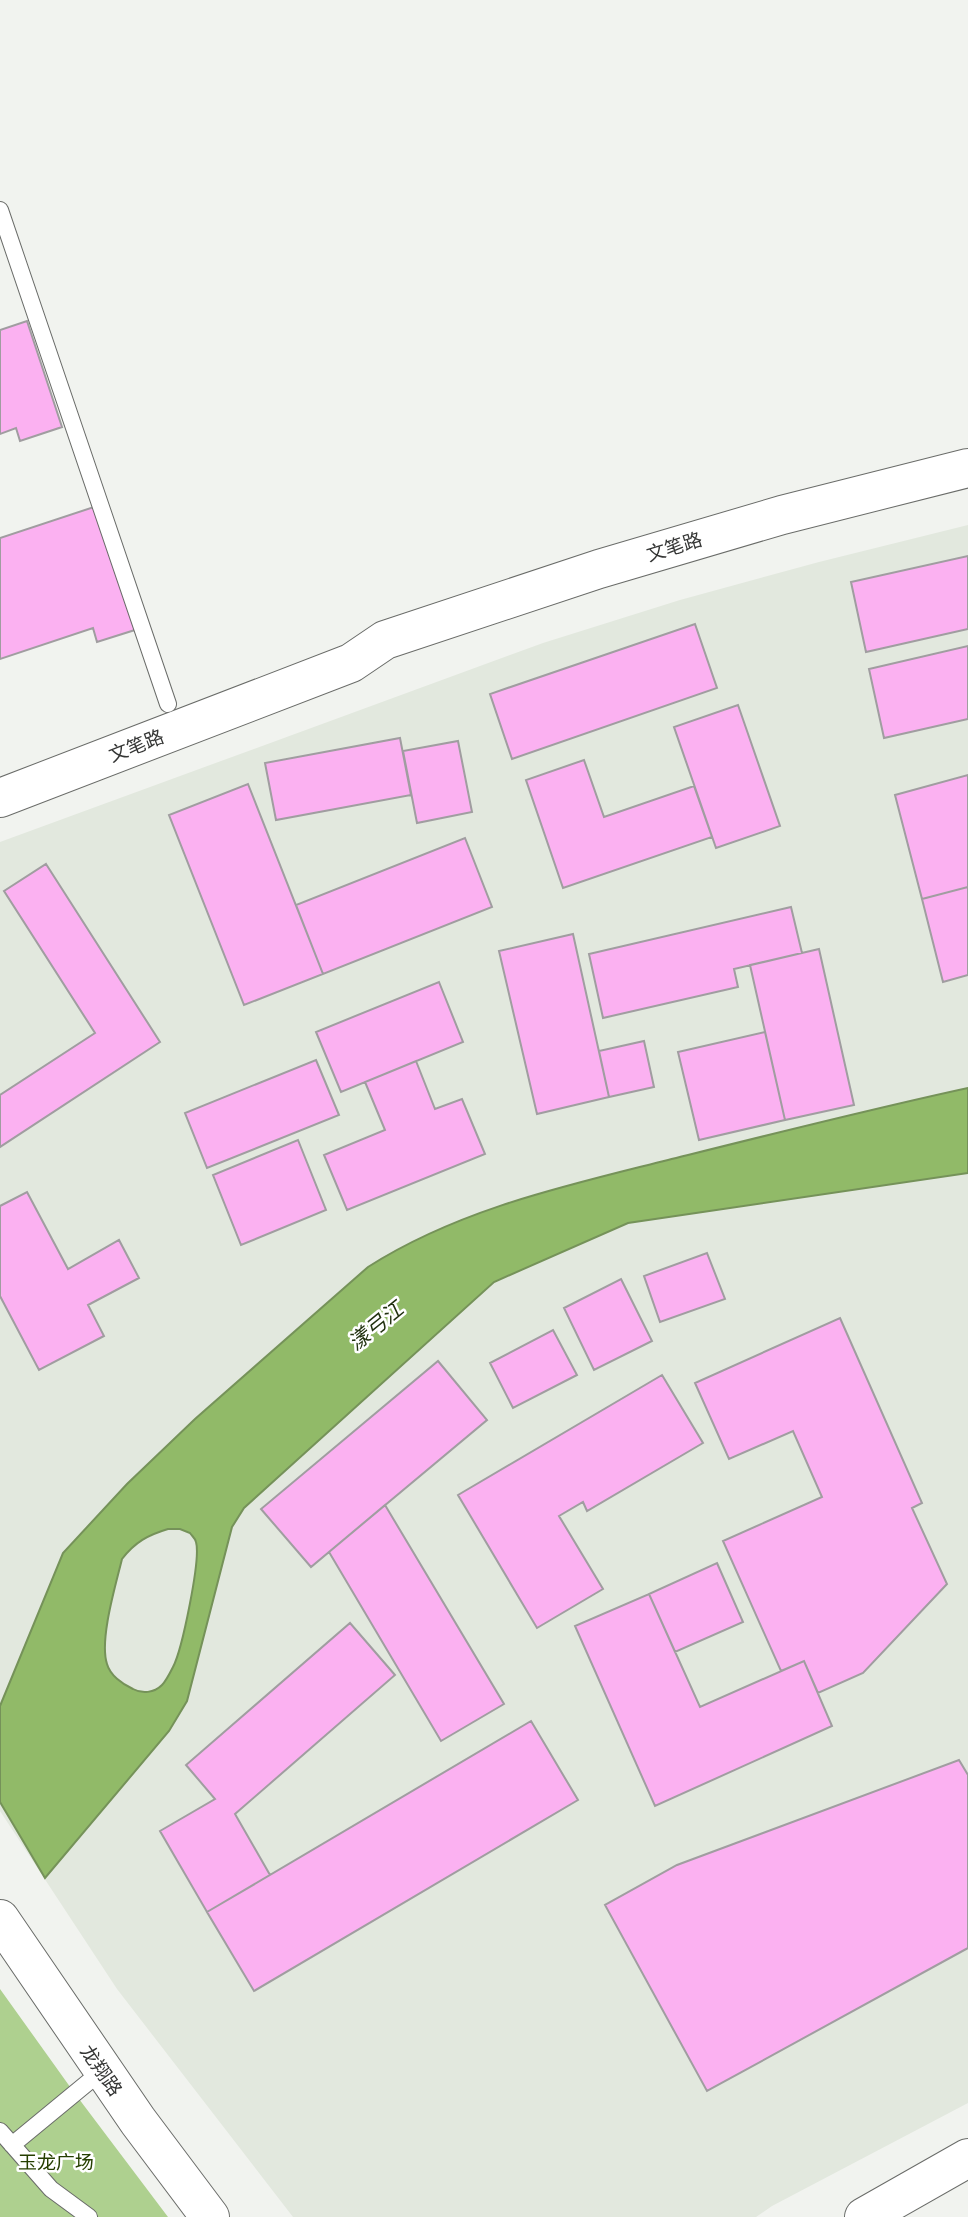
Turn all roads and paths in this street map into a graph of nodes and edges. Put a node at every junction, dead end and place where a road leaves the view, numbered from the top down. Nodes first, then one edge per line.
1 (0, 210) edge
2 (968, 468) edge
3 (385, 640) junction
4 (168, 704) junction
5 (0, 770) edge
6 (0, 798) edge
7 (0, 1919) edge
8 (103, 2070) junction
9 (0, 2131) edge
10 (12, 2145) junction
11 (968, 2158) edge
12 (89, 2217) edge
13 (209, 2217) edge
14 (864, 2217) edge

1 - 4 lane
2 - 3 street, 文笔路
3 - 4 street, 文笔路
3 - 6 street, 文笔路
4 - 5 street, 文笔路
7 - 8 street, 龙翔路
8 - 10 lane
8 - 13 street, 龙翔路
9 - 10 lane
10 - 12 lane
11 - 14 street

